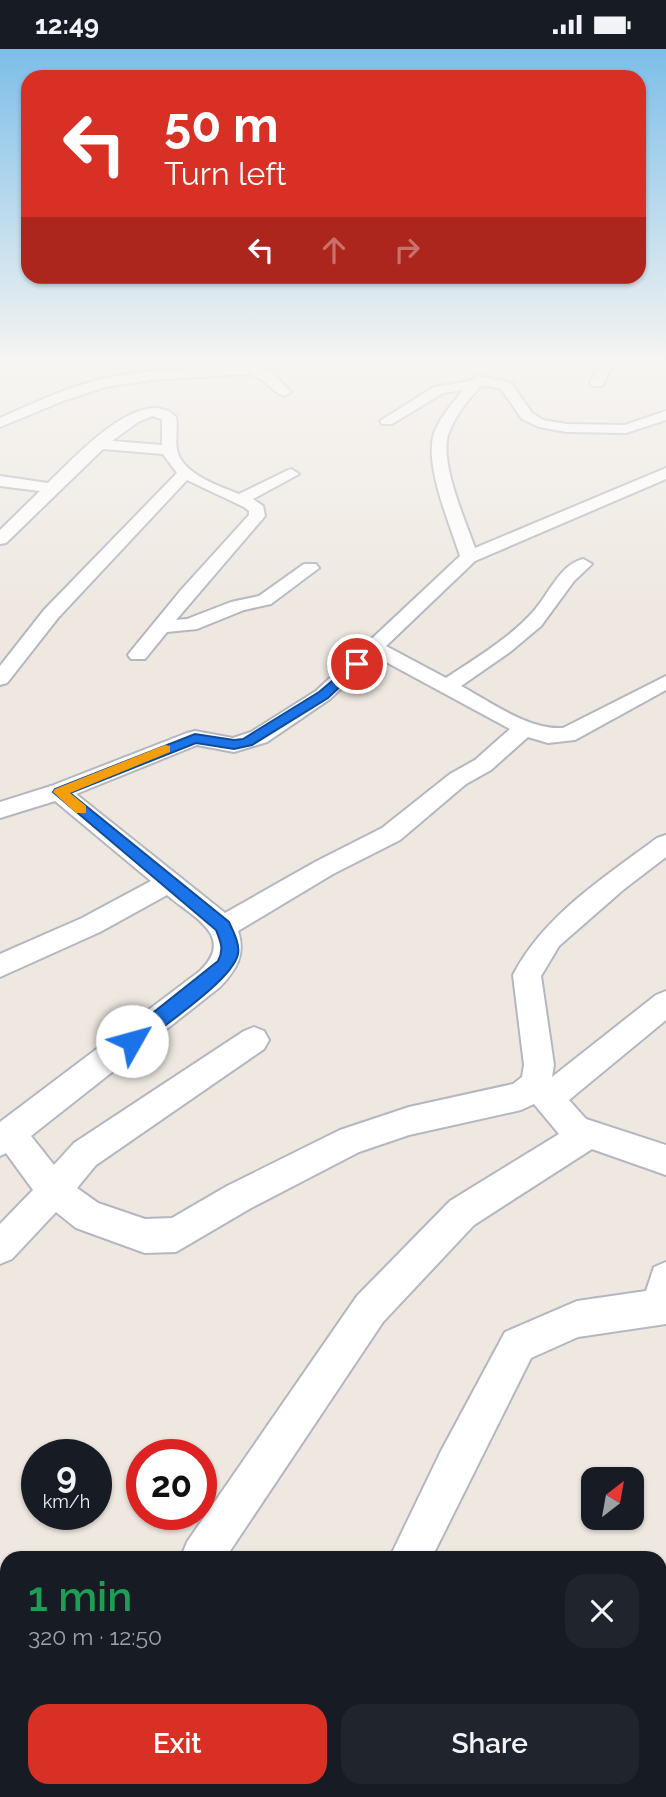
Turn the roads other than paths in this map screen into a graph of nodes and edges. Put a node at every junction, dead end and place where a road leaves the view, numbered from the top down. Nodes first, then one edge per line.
1 (98, 447) edge
2 (130, 447) edge
3 (168, 447) edge
4 (441, 447) edge
5 (169, 450) junction
6 (666, 473) edge
7 (184, 474) junction
8 (290, 474) dead end
9 (0, 481) edge
10 (53, 488) junction
11 (239, 500) junction
12 (0, 539) edge
13 (469, 557) junction
14 (583, 564) dead end
15 (310, 568) dead end
16 (162, 626) junction
17 (374, 648) junction
18 (138, 655) dead end
19 (0, 679) edge
20 (666, 682) edge
21 (447, 686) junction
22 (524, 727) junction
23 (60, 792) junction
24 (0, 810) edge
25 (666, 844) edge
26 (169, 883) junction
27 (223, 927) junction
28 (0, 966) edge
29 (666, 1003) edge
30 (254, 1040) dead end
31 (542, 1092) junction
32 (5, 1137) edge
33 (582, 1138) junction
34 (666, 1160) edge
35 (53, 1190) junction
36 (0, 1247) edge
37 (664, 1297) edge
38 (206, 1551) edge
39 (414, 1551) edge

1 - 10 street
2 - 5 street
3 - 5 street
4 - 13 street
5 - 7 street
6 - 13 street
7 - 11 street
7 - 19 street
8 - 11 street
9 - 10 street
10 - 12 street
11 - 16 street
13 - 17 street
14 - 21 street
15 - 16 street
16 - 18 street
17 - 21 street
17 - 23 street
20 - 22 street
21 - 22 street
22 - 27 street
23 - 24 street
23 - 26 street
25 - 31 street
26 - 27 street
26 - 28 street
27 - 32 street
29 - 31 street
30 - 35 street
31 - 33 street
31 - 35 street
32 - 35 street
33 - 34 street
33 - 38 street
35 - 36 street
37 - 39 street

